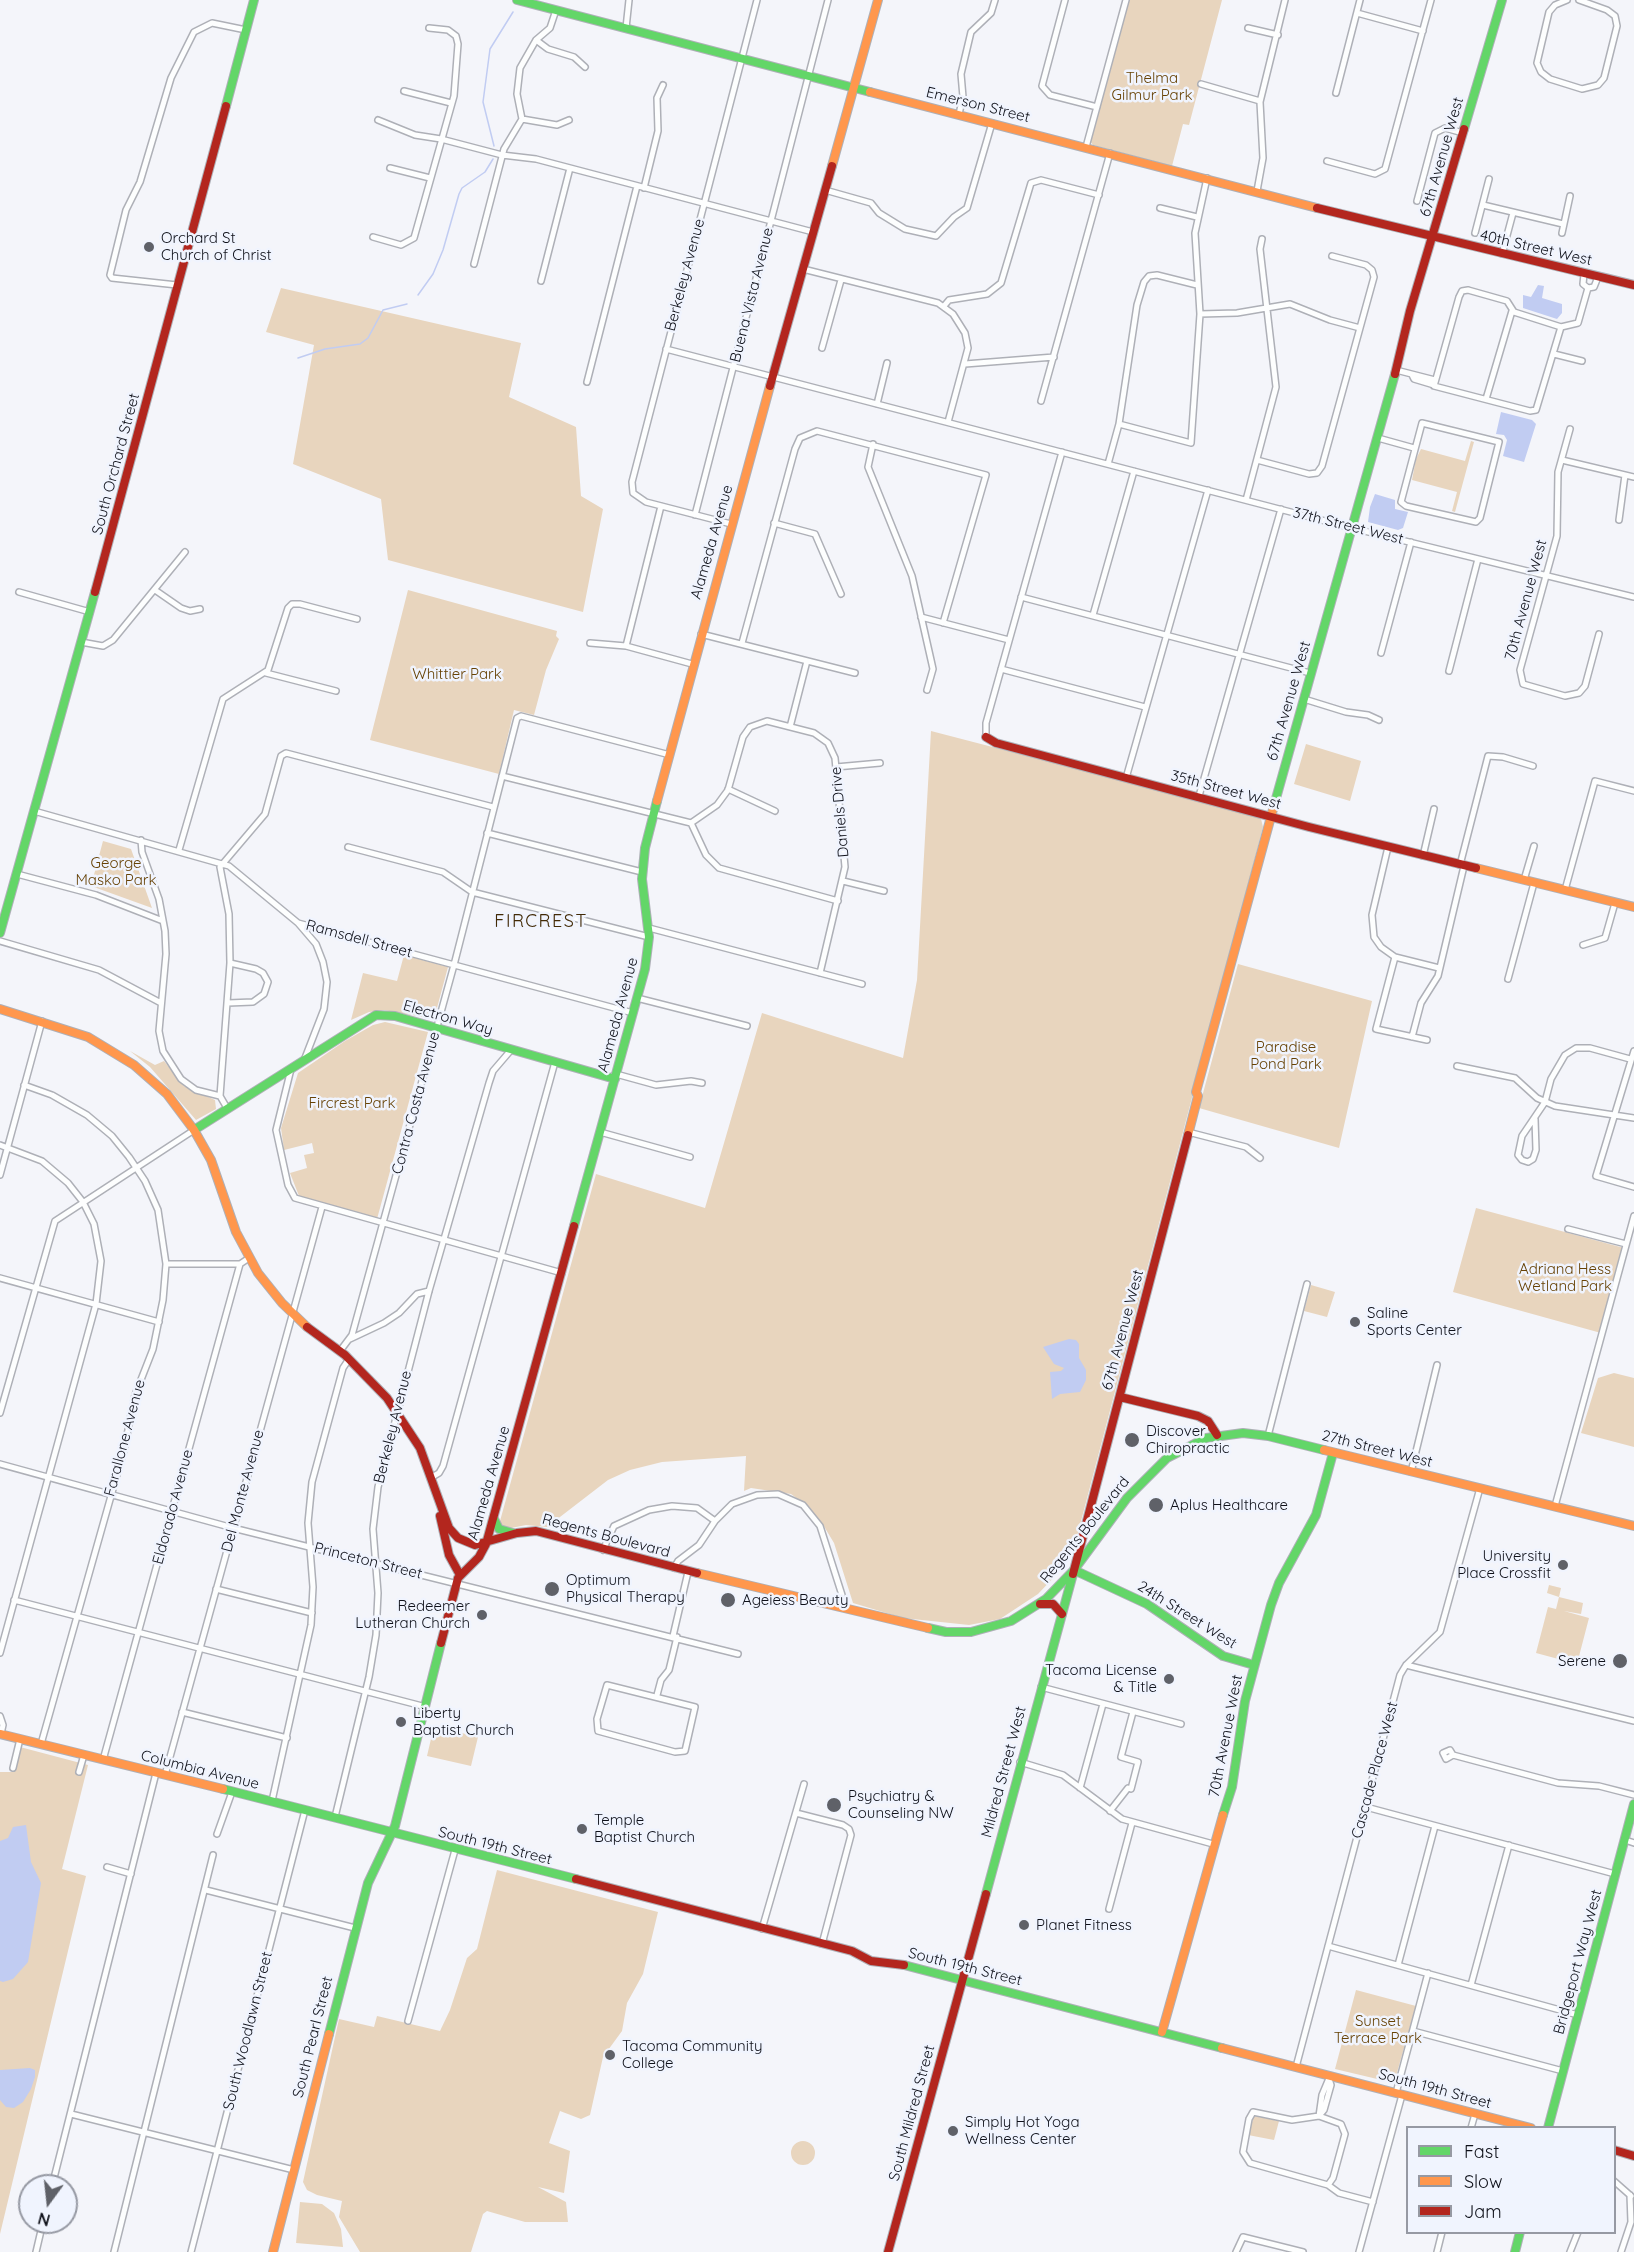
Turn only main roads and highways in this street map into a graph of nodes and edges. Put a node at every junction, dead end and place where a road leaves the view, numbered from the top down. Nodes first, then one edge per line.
1 (254, 0) edge
2 (517, 0) edge
3 (878, 0) edge
4 (1497, 0) edge
5 (1503, 0) edge
6 (545, 3) edge
7 (1496, 15) junction
8 (854, 87) junction
9 (1432, 238) junction
10 (1634, 285) edge
11 (986, 737) road end
12 (1271, 816) junction
13 (1634, 907) edge
14 (3, 910) edge
15 (0, 933) edge
16 (0, 1009) edge
17 (616, 1077) junction
18 (194, 1130) junction
19 (1120, 1397) junction
20 (1217, 1435) junction
21 (1333, 1453) junction
22 (438, 1495) junction
23 (494, 1519) junction
24 (1634, 1526) edge
25 (517, 1533) junction
26 (486, 1544) junction
27 (1074, 1570) junction
28 (459, 1579) junction
29 (1039, 1604) junction
30 (1062, 1614) junction
31 (1254, 1665) junction
32 (0, 1734) edge
33 (1634, 1803) edge
34 (393, 1834) junction
35 (962, 1980) junction
36 (1162, 2032) junction
37 (1527, 2126) edge
38 (1548, 2126) edge
39 (1616, 2151) edge
40 (1634, 2156) edge
41 (1520, 2234) edge
42 (273, 2252) edge
43 (888, 2252) edge
44 (1515, 2252) edge

1 - 14 main road, South Orchard Street
2 - 6 main road, Emerson Street
3 - 8 main road, Alameda Avenue
4 - 7 main road, 67th Avenue West
5 - 7 main road, 67th Avenue West
6 - 8 main road, Emerson Street
7 - 9 main road, 67th Avenue West
8 - 9 main road, Emerson Street
8 - 17 main road, Alameda Avenue
9 - 10 main road, 40th Street West
9 - 12 main road, 67th Avenue West
11 - 12 main road, 35th Street West
12 - 13 main road, 35th Street West
12 - 19 main road, 67th Avenue West
14 - 15 main road, South Orchard Street
16 - 18 main road
17 - 18 main road, Electron Way
17 - 23 main road, Alameda Avenue
18 - 22 main road
19 - 20 main road
19 - 27 main road, 67th Avenue West
20 - 21 main road, 27th Street West
20 - 27 main road, Regents Boulevard
21 - 24 main road, 27th Street West
21 - 31 main road, 70th Avenue West
22 - 26 main road
22 - 28 main road
23 - 25 main road
23 - 26 main road, Alameda Avenue
25 - 26 main road, Regents Boulevard
25 - 29 main road, Regents Boulevard
26 - 28 main road, Alameda Avenue
27 - 29 main road, Regents Boulevard
27 - 30 main road, Mildred Street West
27 - 31 main road, 24th Street West
28 - 34 main road
29 - 30 main road
30 - 35 main road, Mildred Street West
31 - 36 main road, 70th Avenue West
32 - 34 main road, Columbia Avenue
33 - 38 main road, Bridgeport Way West
34 - 35 main road, South 19th Street
34 - 42 main road, South Pearl Street
35 - 36 main road, South 19th Street
35 - 43 main road, South Mildred Street
36 - 37 main road, South 19th Street
39 - 40 main road
41 - 44 main road

